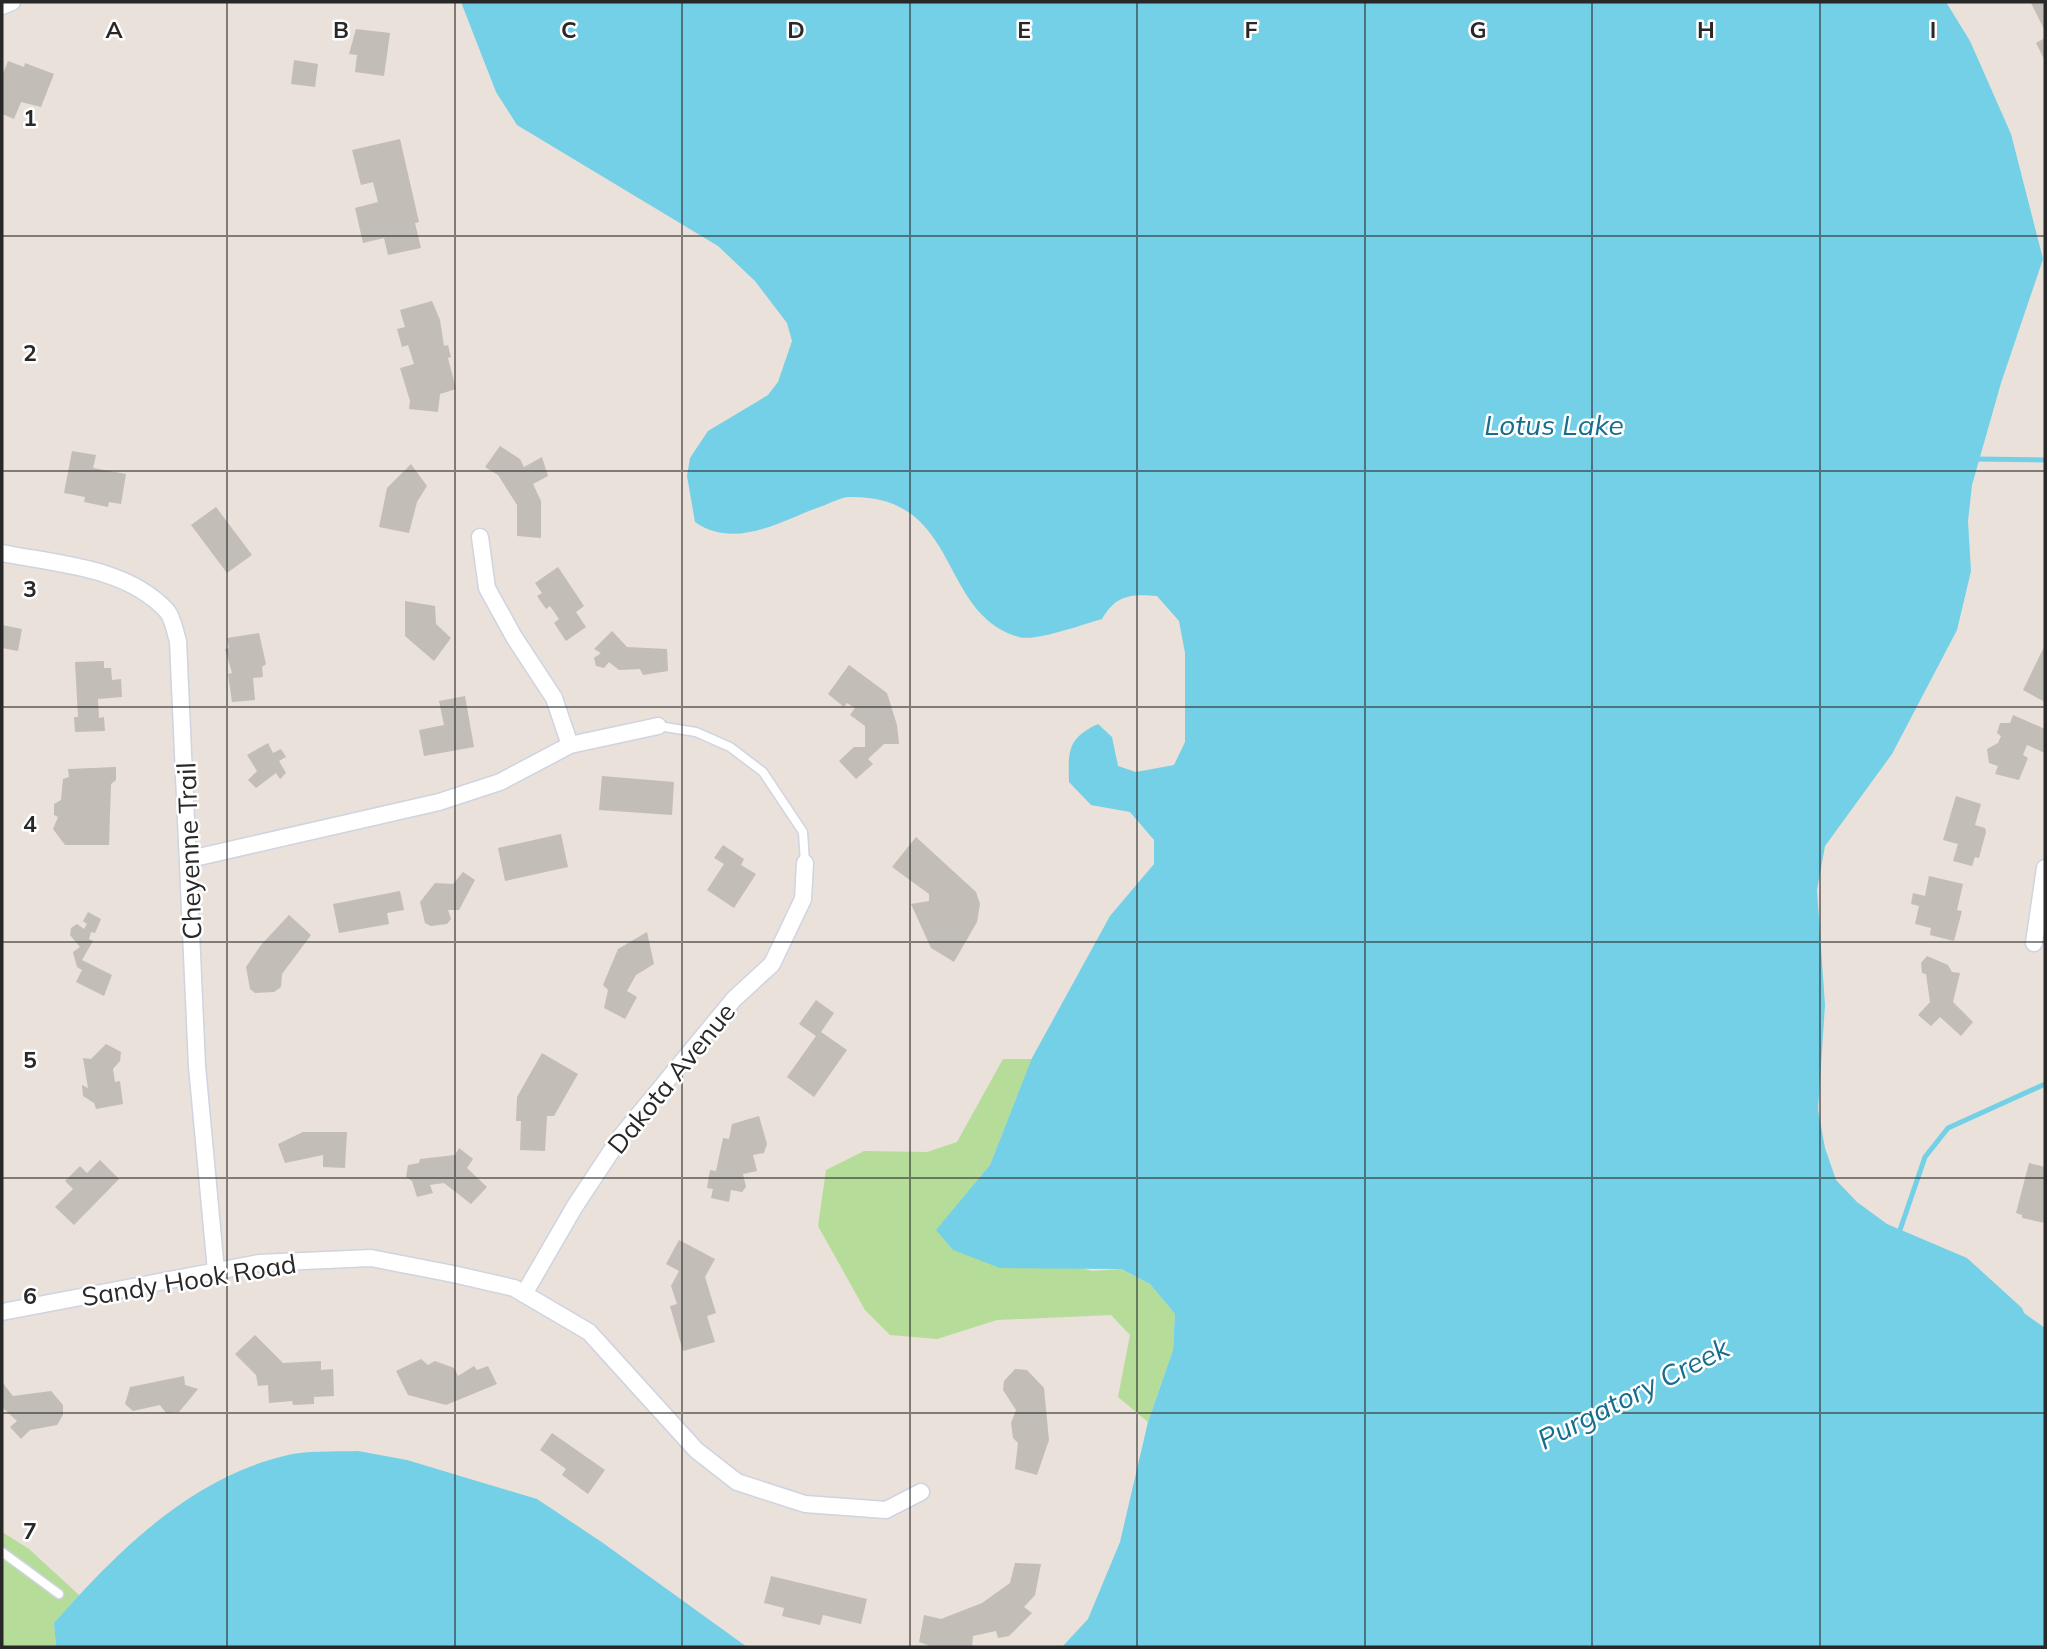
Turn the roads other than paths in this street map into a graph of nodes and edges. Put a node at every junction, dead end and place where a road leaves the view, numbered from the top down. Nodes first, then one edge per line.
1 (12, 2) edge
2 (2, 6) edge
3 (480, 537) dead end
4 (2, 553) edge
5 (658, 726) joint
6 (570, 745) junction
7 (190, 859) junction
8 (805, 863) joint
9 (2045, 868) edge
10 (2043, 905) edge
11 (2034, 943) dead end
12 (216, 1271) junction
13 (524, 1294) junction
14 (2, 1312) edge
15 (921, 1492) dead end
16 (2, 1552) edge
17 (59, 1594) dead end

1 - 2 street
3 - 6 street
4 - 7 street, Cheyenne Trail
5 - 6 street
5 - 8 lane
6 - 7 street
7 - 12 street, Cheyenne Trail
8 - 13 street, Dakota Avenue
9 - 10 street
10 - 11 street
12 - 13 street, Sandy Hook Road
12 - 14 street, Sandy Hook Road
13 - 15 street, Sandy Hook Road
16 - 17 lane

